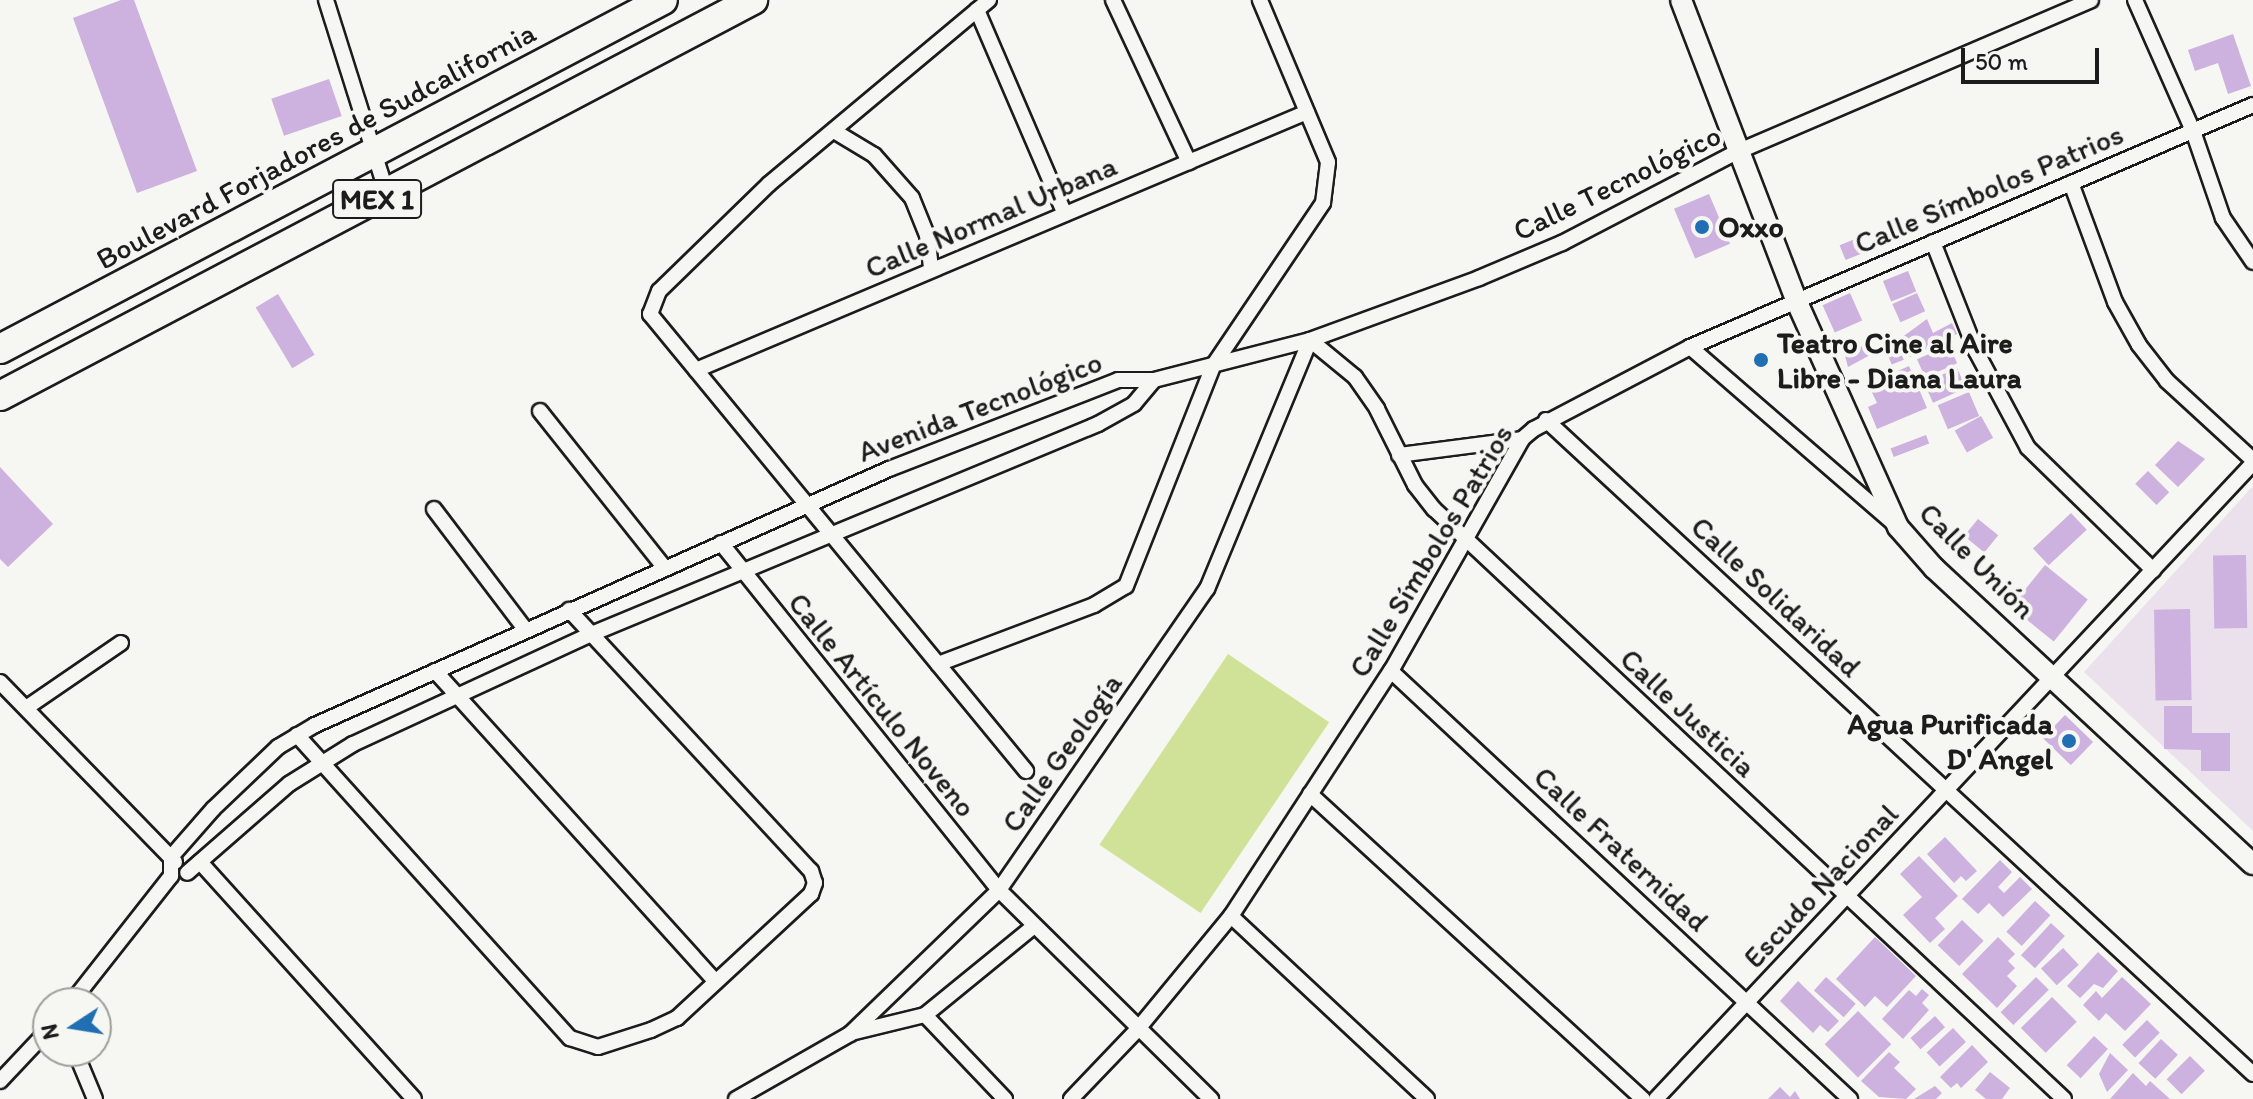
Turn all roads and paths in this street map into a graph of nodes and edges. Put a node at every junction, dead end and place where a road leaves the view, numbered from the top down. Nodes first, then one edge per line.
1 (326, 0) edge
2 (663, 0) edge
3 (753, 0) edge
4 (1113, 0) edge
5 (1260, 0) edge
6 (1681, 0) edge
7 (2091, 0) edge
8 (2135, 0) edge
9 (983, 5) edge
10 (2253, 105) edge
11 (1307, 112) junction
12 (834, 131) junction
13 (2193, 131) junction
14 (1737, 152) junction
15 (374, 154) junction
16 (1189, 162) junction
17 (2071, 183) junction
18 (387, 194) junction
19 (1065, 214) junction
20 (1933, 242) junction
21 (2253, 262) edge
22 (931, 270) junction
23 (1796, 300) junction
24 (1310, 340) junction
25 (1690, 347) junction
26 (0, 349) edge
27 (1213, 366) junction
28 (696, 370) junction
29 (1154, 380) junction
30 (0, 396) edge
31 (540, 411) dead end
32 (1546, 420) junction
33 (1522, 439) junction
34 (1399, 455) junction
35 (2253, 461) edge
36 (807, 504) junction
37 (434, 509) dead end
38 (1898, 527) junction
39 (830, 532) junction
40 (1466, 541) junction
41 (721, 543) junction
42 (665, 568) junction
43 (742, 570) junction
44 (2153, 570) junction
45 (569, 610) junction
46 (526, 630) junction
47 (589, 635) junction
48 (121, 643) dead end
49 (938, 664) junction
50 (435, 671) junction
51 (1391, 671) junction
52 (2053, 677) junction
53 (0, 682) edge
54 (455, 696) junction
55 (26, 708) junction
56 (297, 735) junction
57 (318, 763) junction
58 (1026, 771) dead end
59 (1947, 789) junction
60 (1310, 794) junction
61 (171, 857) junction
62 (200, 862) junction
63 (2253, 864) edge
64 (187, 873) junction
65 (171, 876) junction
66 (999, 890) junction
67 (1847, 896) junction
68 (1231, 916) junction
69 (1034, 926) junction
70 (716, 982) junction
71 (84, 987) edge
72 (1747, 1002) junction
73 (925, 1015) junction
74 (1137, 1030) junction
75 (850, 1034) junction
76 (32, 1047) edge
77 (82, 1067) edge
78 (2253, 1074) edge
79 (0, 1081) edge
80 (95, 1099) edge
81 (414, 1099) edge
82 (736, 1099) edge
83 (1005, 1099) edge
84 (1071, 1099) edge
85 (1211, 1099) edge
86 (1427, 1099) edge
87 (1643, 1099) edge
88 (1656, 1099) edge
89 (1850, 1099) edge
90 (2064, 1099) edge

1 - 15 street
2 - 15 highway, Boulevard Forjadores de Sudcalifornia / MEX 1
3 - 18 highway, MEX 1
4 - 16 street
5 - 11 street
6 - 14 street, Calle Unión
7 - 14 street, Calle Tecnológico
8 - 13 street
9 - 12 street
9 - 19 street
10 - 13 street, Calle Símbolos Patrios
11 - 16 street, Calle Normal Urbana
11 - 27 street
12 - 22 street
12 - 28 street
13 - 17 street, Calle Símbolos Patrios
13 - 21 street
14 - 23 street, Calle Unión
14 - 24 street, Calle Tecnológico
15 - 18 street
15 - 26 highway, Boulevard Forjadores de Sudcalifornia / MEX 1
16 - 19 street, Calle Normal Urbana
17 - 20 street, Calle Símbolos Patrios
17 - 35 street
18 - 30 highway, MEX 1
19 - 22 street, Calle Normal Urbana
20 - 23 street, Calle Símbolos Patrios
20 - 44 street
22 - 28 street, Calle Normal Urbana
23 - 25 street, Calle Símbolos Patrios
23 - 38 street, Calle Unión
24 - 27 street, Calle Tecnológico
24 - 34 street, Calle Justicia
24 - 66 street, Calle Geología
25 - 32 street, Calle Símbolos Patrios
25 - 38 street
27 - 29 street, Calle Tecnológico
27 - 49 street
28 - 36 street
29 - 36 street, Avenida Tecnológico
29 - 39 street, Avenida Tecnológico
31 - 42 street
32 - 33 street, Calle Símbolos Patrios
32 - 59 street, Calle Solidaridad
33 - 34 street
33 - 40 street, Calle Símbolos Patrios
34 - 40 street, Calle Justicia
35 - 44 street, Escudo Nacional
36 - 39 street
36 - 41 street, Avenida Tecnológico
37 - 46 street
38 - 52 street, Calle Unión
39 - 43 street, Avenida Tecnológico
39 - 49 street
40 - 51 street, Calle Símbolos Patrios
40 - 67 street, Calle Justicia
41 - 42 street, Avenida Tecnológico
41 - 43 street, Calle Artículo Noveno
42 - 45 street, Avenida Tecnológico
43 - 47 street, Avenida Tecnológico
43 - 66 street, Calle Artículo Noveno
44 - 52 street, Escudo Nacional
45 - 46 street, Avenida Tecnológico
45 - 47 street
46 - 50 street, Avenida Tecnológico
47 - 54 street, Avenida Tecnológico
47 - 70 street
48 - 55 street
49 - 58 street
50 - 54 street
50 - 56 street, Avenida Tecnológico
51 - 60 street, Calle Símbolos Patrios
51 - 72 street, Calle Fraternidad
52 - 59 street, Escudo Nacional
52 - 63 street, Calle Unión
53 - 55 street
54 - 57 street, Avenida Tecnológico
54 - 70 street
55 - 61 street
56 - 57 street
56 - 61 street, Avenida Tecnológico
57 - 62 street, Avenida Tecnológico
57 - 70 street
59 - 67 street, Escudo Nacional
59 - 78 street, Calle Solidaridad
60 - 68 street, Calle Símbolos Patrios
60 - 87 street
61 - 64 street
61 - 65 street
62 - 64 street, Avenida Tecnológico
62 - 81 street
64 - 65 street
65 - 71 street
66 - 69 street, Calle Artículo Noveno
66 - 75 street, Calle Geología
67 - 72 street, Escudo Nacional
67 - 90 street, Calle Justicia
68 - 74 street, Calle Símbolos Patrios
68 - 86 street
69 - 73 street
69 - 74 street, Calle Artículo Noveno
72 - 88 street, Escudo Nacional
72 - 89 street, Calle Fraternidad
73 - 75 street
73 - 83 street
74 - 84 street, Calle Símbolos Patrios
74 - 85 street, Calle Artículo Noveno
75 - 82 street, Calle Geología
76 - 79 street
77 - 80 street

